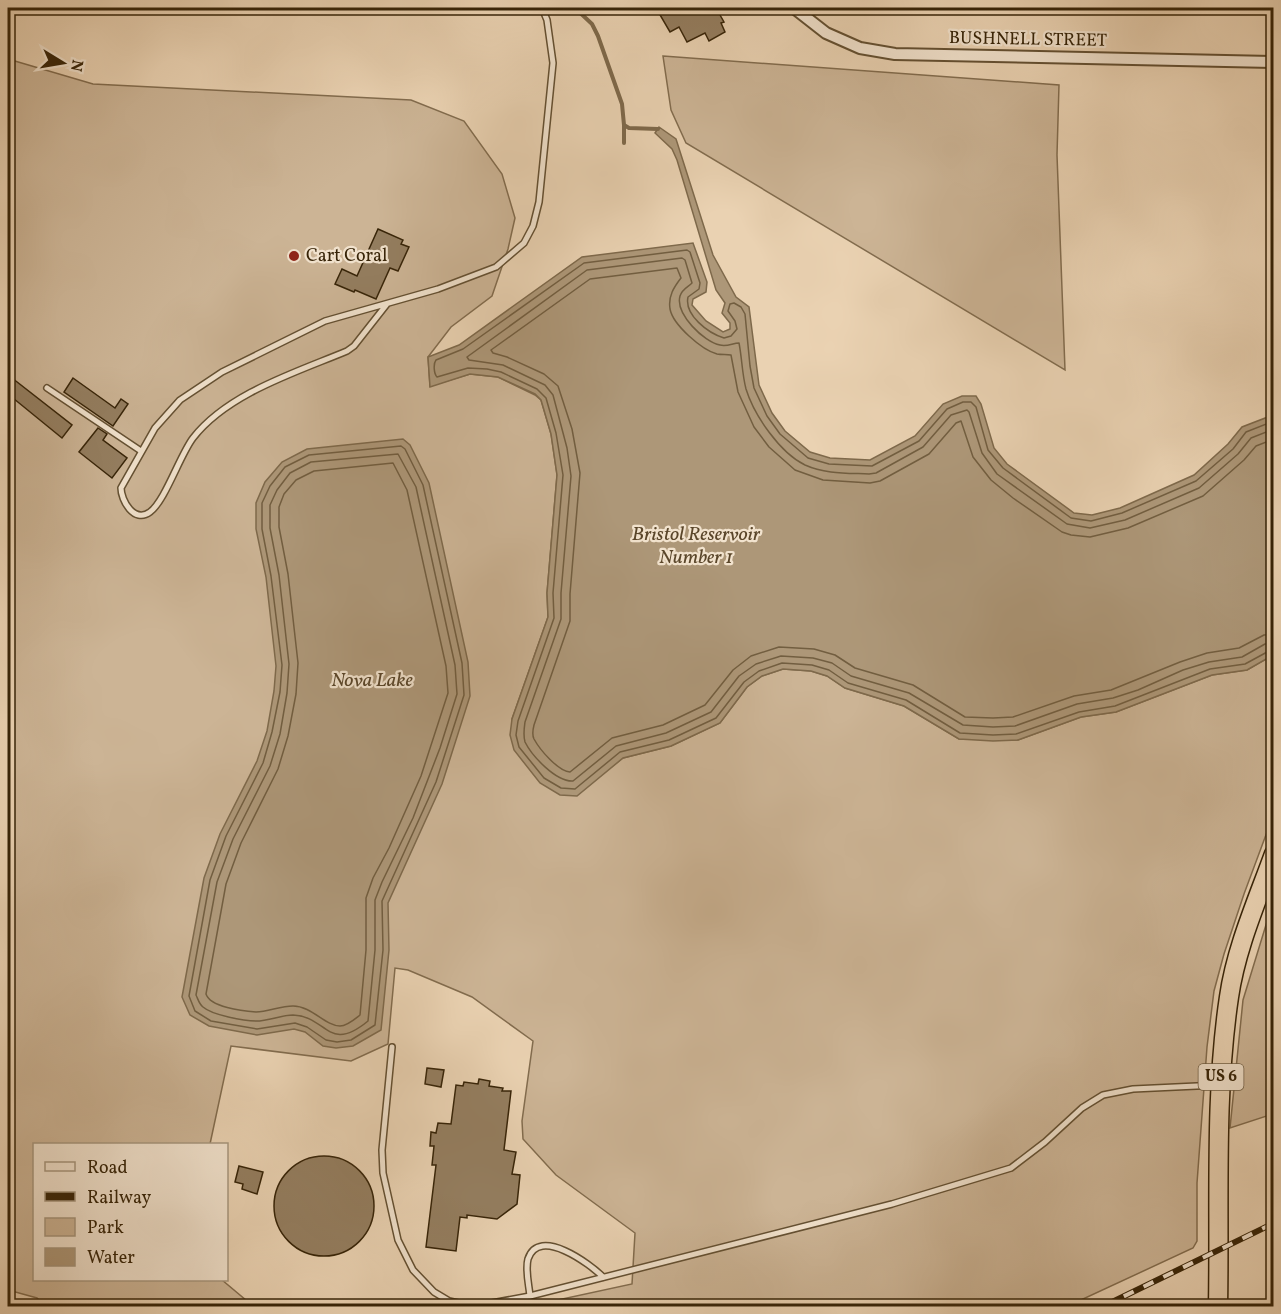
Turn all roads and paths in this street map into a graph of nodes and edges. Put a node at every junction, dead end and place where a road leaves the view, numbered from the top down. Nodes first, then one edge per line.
1 (542, 8) edge
2 (794, 8) edge
3 (1274, 62) edge
4 (387, 304) junction
5 (47, 388) dead end
6 (141, 451) junction
7 (1274, 854) edge
8 (392, 1047) dead end
9 (1220, 1085) junction
10 (603, 1277) junction
11 (530, 1296) junction
12 (1218, 1306) edge

1 - 4 lane
2 - 3 street, BUSHNELL STREET
4 - 6 lane
4 - 6 lane
5 - 6 lane
7 - 9 highway, US 6
8 - 11 lane
9 - 10 lane
9 - 12 highway, US 6
10 - 11 lane
10 - 11 lane

